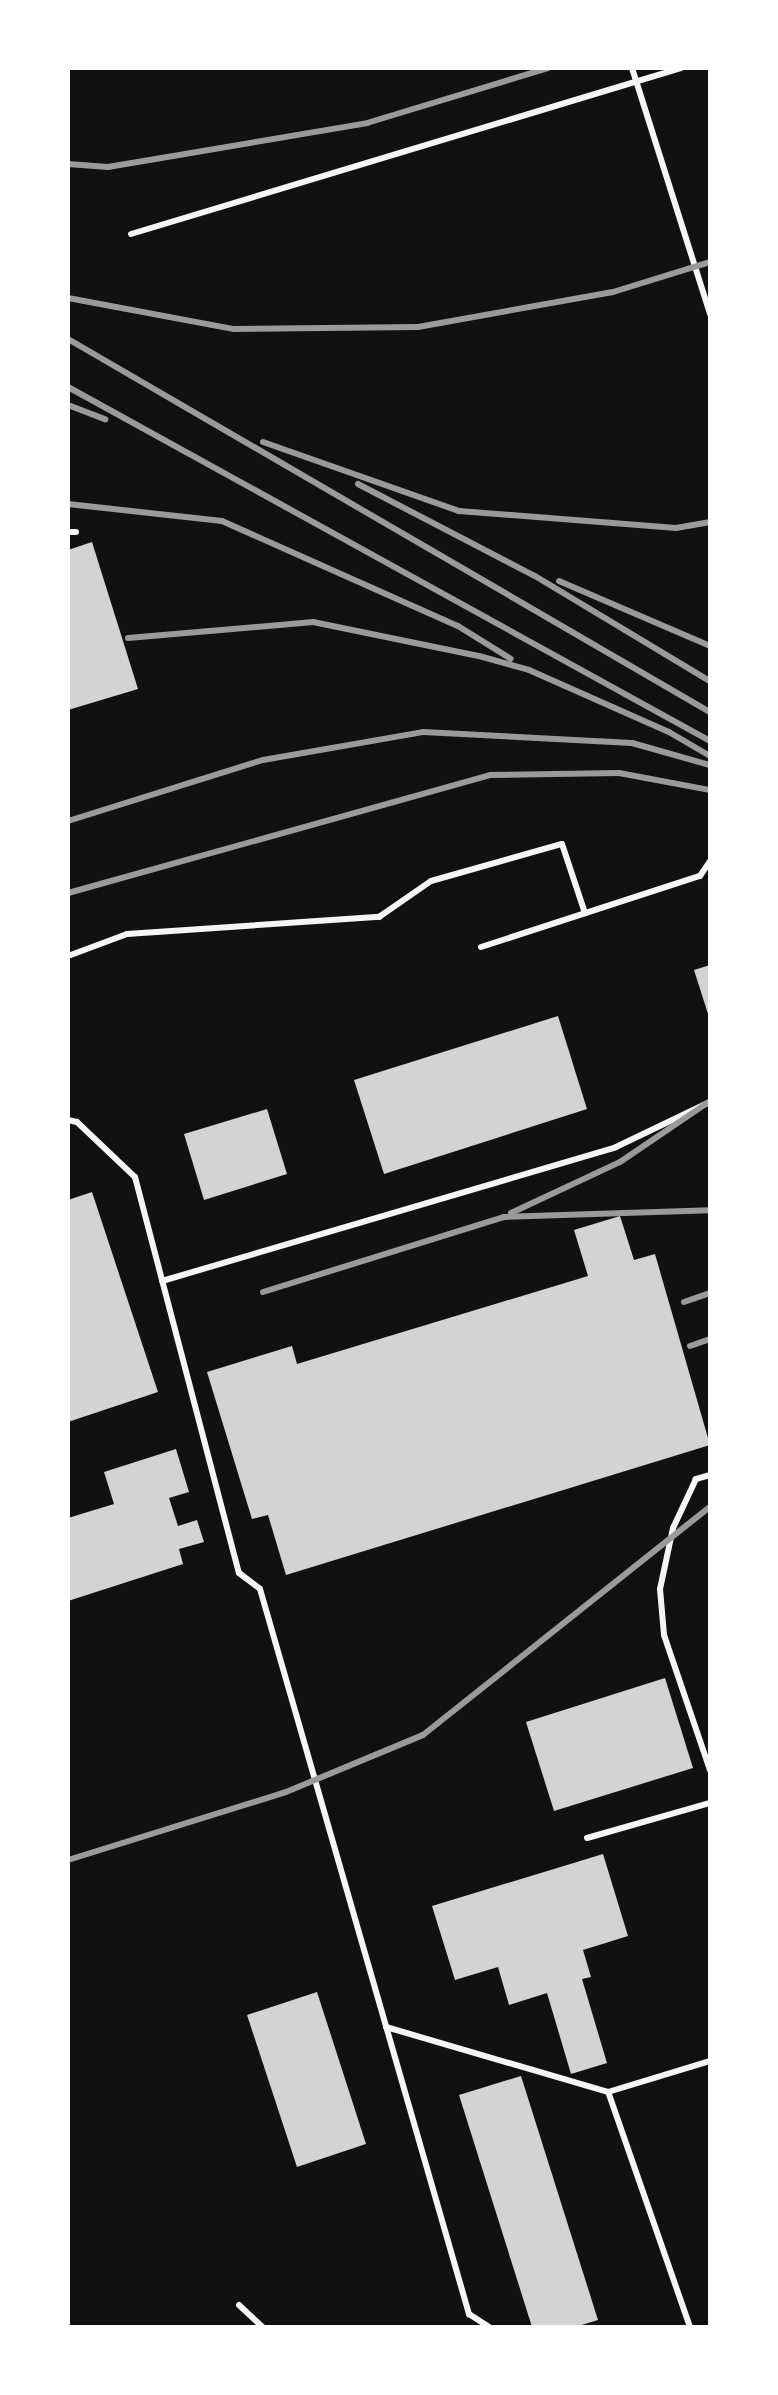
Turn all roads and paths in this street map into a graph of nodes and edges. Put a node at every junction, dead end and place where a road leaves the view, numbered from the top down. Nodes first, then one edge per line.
1 (632, 68) edge
2 (681, 68) edge
3 (636, 82) junction
4 (131, 234) dead end
5 (710, 314) edge
6 (710, 861) edge
7 (585, 913) junction
8 (481, 947) dead end
9 (68, 956) edge
10 (710, 1102) edge
11 (68, 1120) edge
12 (162, 1281) junction
13 (710, 1475) edge
14 (710, 1770) edge
15 (710, 1803) edge
16 (587, 1838) dead end
17 (386, 2027) junction
18 (710, 2061) edge
19 (608, 2092) junction
20 (239, 2305) dead end
21 (263, 2327) edge
22 (489, 2327) edge
23 (690, 2327) edge

1 - 3 lane
2 - 3 lane
3 - 4 lane
3 - 5 lane
6 - 7 lane
7 - 8 lane
7 - 9 lane
10 - 12 lane
11 - 12 lane
12 - 17 lane
13 - 14 lane
15 - 16 lane
17 - 19 lane
17 - 22 lane
18 - 19 lane
19 - 23 lane
20 - 21 lane

